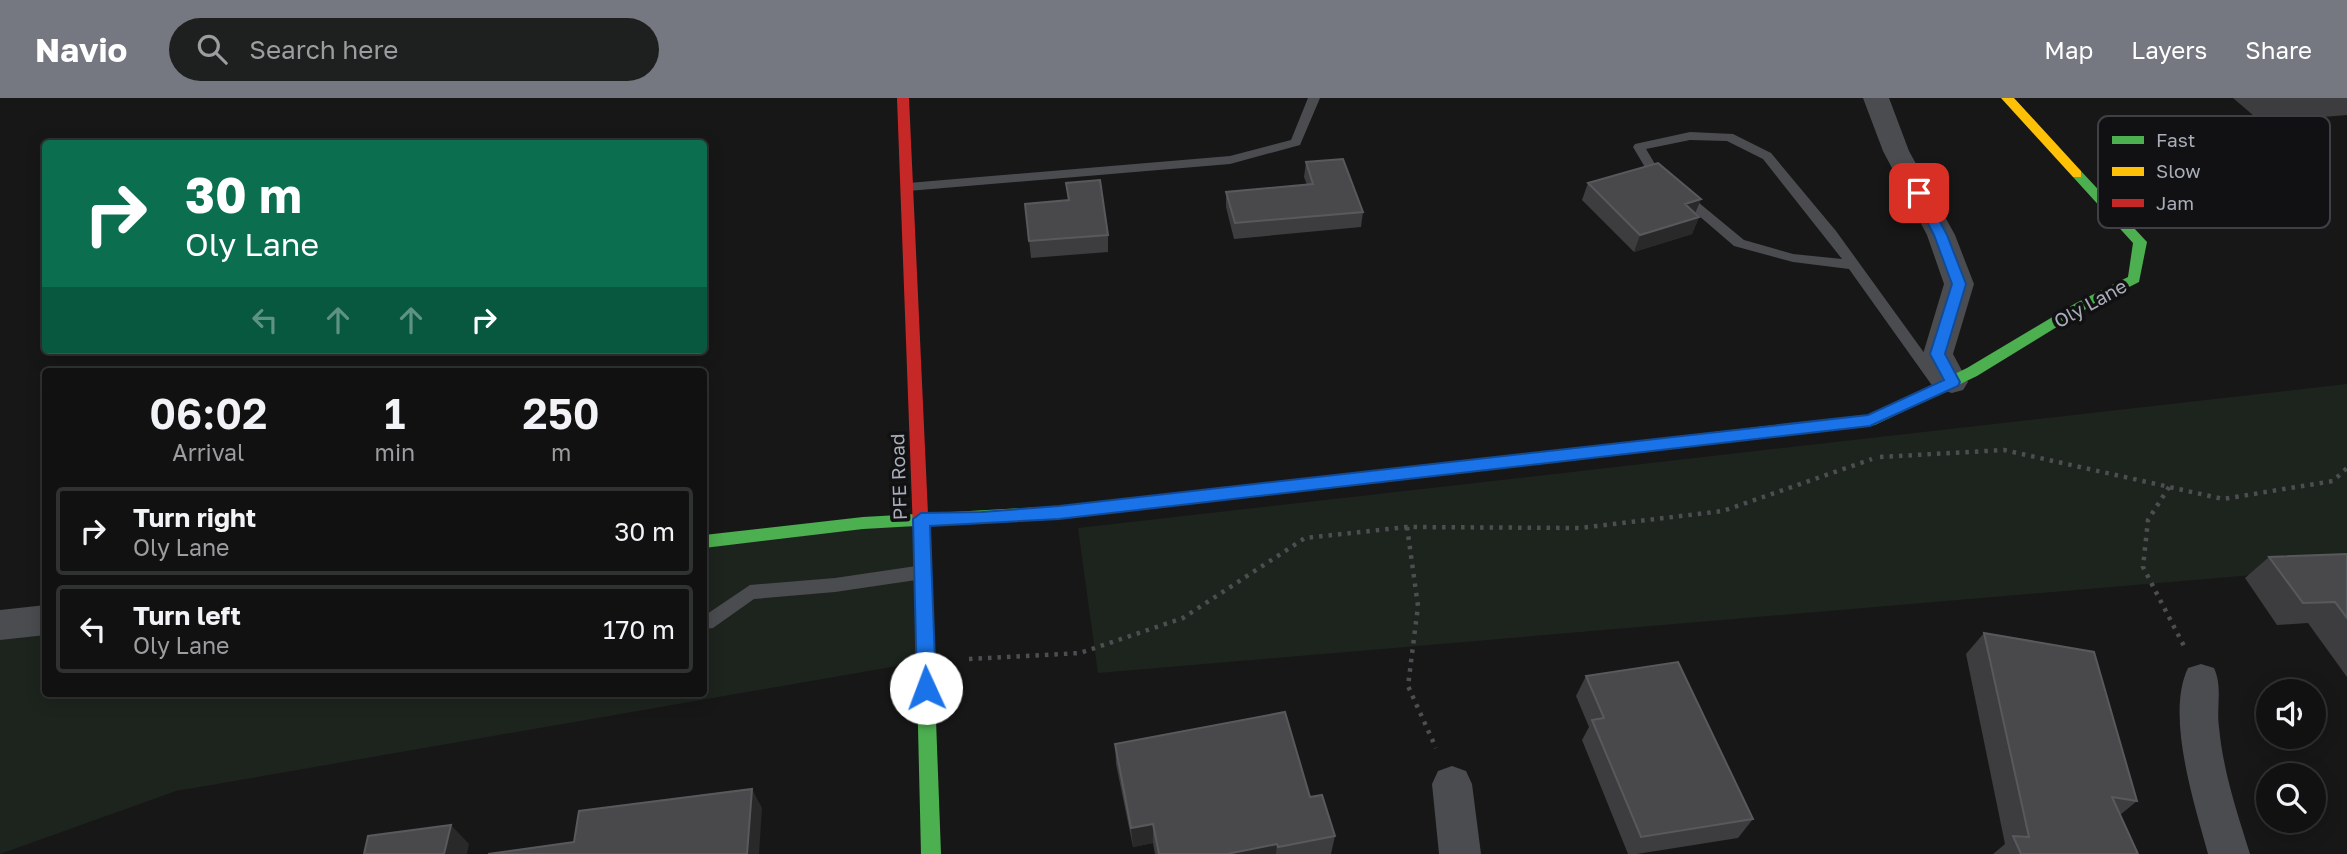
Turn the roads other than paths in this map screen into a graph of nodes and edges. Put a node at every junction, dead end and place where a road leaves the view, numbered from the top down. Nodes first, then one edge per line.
1 (903, 98) edge
2 (1314, 98) edge
3 (1876, 98) edge
4 (2007, 98) edge
5 (908, 187) junction
6 (2098, 197) edge
7 (2127, 228) edge
8 (1853, 265) junction
9 (1947, 385) junction
10 (921, 519) junction
11 (707, 542) edge
12 (923, 572) junction
13 (42, 620) edge
14 (707, 622) dead end
15 (0, 625) edge
16 (2201, 680) road end
17 (1452, 784) road end
18 (931, 854) edge
19 (1460, 854) edge
20 (2229, 854) edge

1 - 5 street, PFE Road
2 - 5 lane
3 - 9 street
4 - 6 street, Oly Lane
5 - 10 street, PFE Road
7 - 9 street, Oly Lane
8 - 8 lane
8 - 9 lane
9 - 10 street, Oly Lane
10 - 11 street, Oly Lane
10 - 12 street, PFE Road
12 - 14 lane
12 - 18 street, PFE Road
13 - 15 street
16 - 20 street
17 - 19 street

